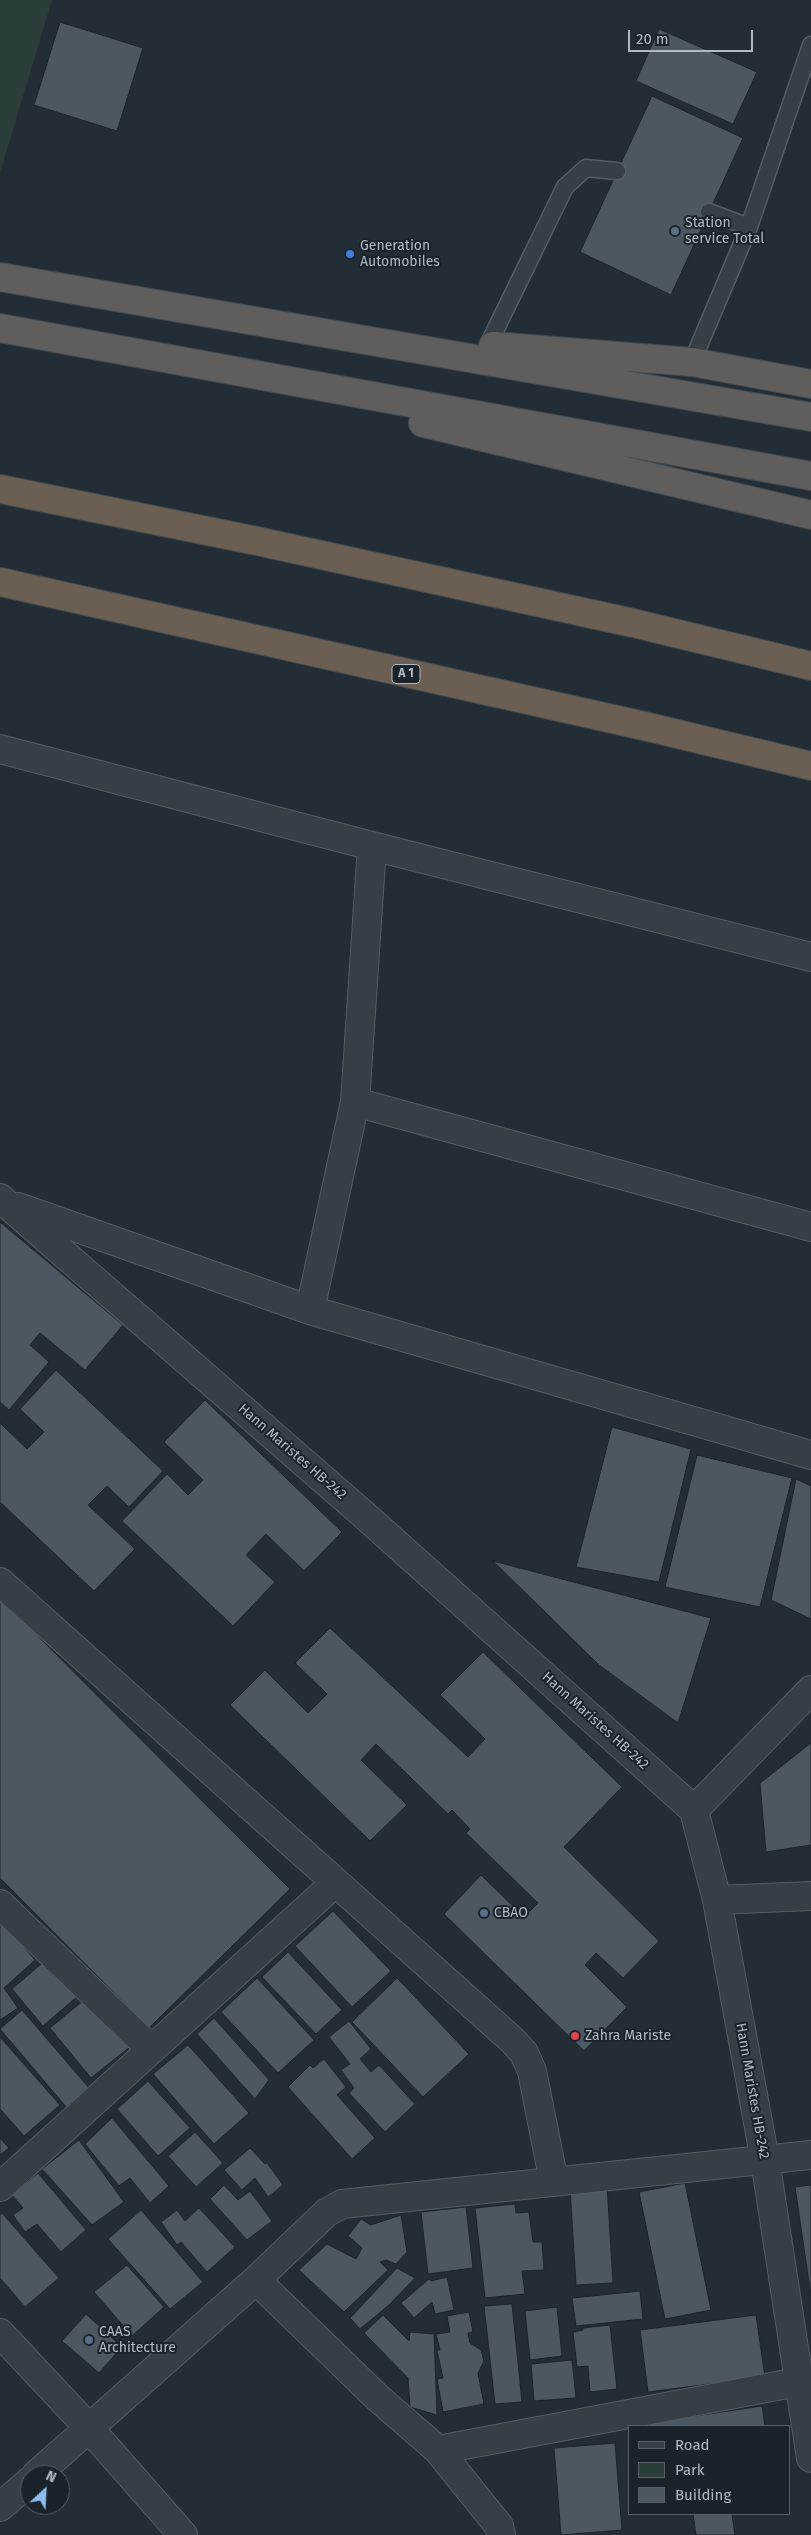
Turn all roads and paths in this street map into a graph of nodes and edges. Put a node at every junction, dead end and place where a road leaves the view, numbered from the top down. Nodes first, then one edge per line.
1 (811, 45) edge
2 (617, 171) dead end
3 (709, 212) dead end
4 (749, 227) junction
5 (0, 277) edge
6 (0, 328) edge
7 (488, 345) junction
8 (95, 346) junction
9 (427, 350) junction
10 (692, 362) junction
11 (811, 384) edge
12 (811, 417) edge
13 (811, 476) edge
14 (0, 488) edge
15 (811, 515) edge
16 (0, 582) edge
17 (811, 666) edge
18 (0, 749) edge
19 (811, 766) edge
20 (372, 846) junction
21 (811, 957) edge
22 (355, 1102) junction
23 (2, 1200) edge
24 (811, 1227) edge
25 (310, 1310) junction
26 (811, 1455) edge
27 (0, 1582) edge
28 (811, 1690) edge
29 (694, 1810) junction
30 (335, 1883) junction
31 (811, 1896) edge
32 (717, 1900) junction
33 (0, 1904) edge
34 (151, 2049) junction
35 (811, 2155) edge
36 (765, 2160) junction
37 (554, 2182) junction
38 (0, 2187) edge
39 (256, 2280) junction
40 (0, 2333) edge
41 (798, 2382) junction
42 (89, 2428) junction
43 (438, 2450) junction
44 (811, 2458) edge
45 (47, 2465) edge
46 (20, 2489) edge
47 (0, 2507) edge
48 (183, 2535) edge
49 (501, 2535) edge

1 - 4 lane
2 - 7 lane
3 - 4 lane
4 - 10 lane
5 - 9 highway
6 - 8 highway
7 - 9 highway
7 - 10 highway
8 - 13 highway
8 - 15 highway
9 - 12 highway
10 - 11 highway
14 - 17 highway
16 - 19 highway, A 1
18 - 20 street
20 - 21 street
20 - 22 street
22 - 24 street
22 - 25 street
23 - 25 street
23 - 29 street, Hann Maristes HB-242
25 - 26 street
27 - 30 street
28 - 29 street
29 - 32 street, Hann Maristes HB-242
30 - 34 street
30 - 37 street
31 - 32 street
32 - 36 street, Hann Maristes HB-242
33 - 34 street
34 - 38 street
35 - 36 street
36 - 37 street
36 - 41 street, Hann Maristes HB-242
37 - 39 street
39 - 42 street
39 - 43 street
40 - 42 street
41 - 43 street
41 - 44 street, Hann Maristes HB-242
42 - 45 street
42 - 48 street
43 - 49 street
46 - 47 street

